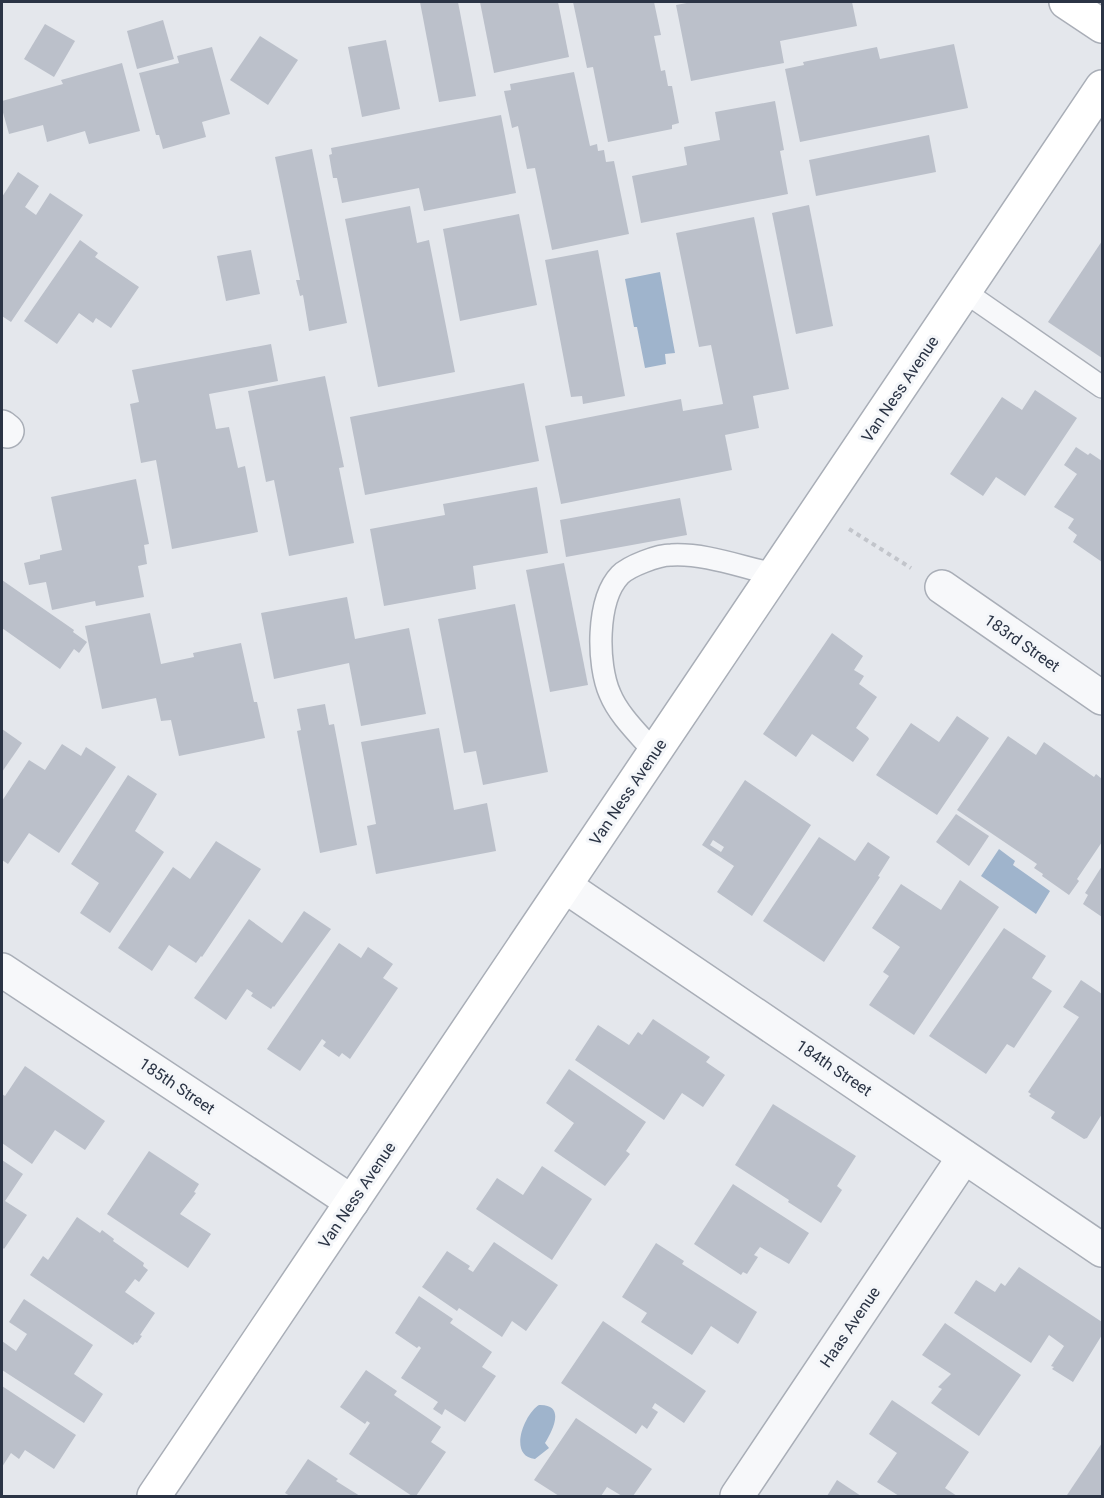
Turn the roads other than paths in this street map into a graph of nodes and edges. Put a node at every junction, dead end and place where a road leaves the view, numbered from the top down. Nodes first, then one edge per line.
1 (1065, 2) edge
2 (1102, 26) edge
3 (1102, 87) edge
4 (965, 292) junction
5 (1102, 387) edge
6 (774, 574) junction
7 (942, 587) road end
8 (1102, 698) edge
9 (655, 753) junction
10 (565, 886) junction
11 (2, 970) edge
12 (964, 1157) junction
13 (352, 1202) junction
14 (1102, 1250) edge
15 (154, 1497) edge
16 (737, 1497) edge

1 - 2 main road
3 - 4 main road, Van Ness Avenue
4 - 5 lane
4 - 6 main road, Van Ness Avenue
6 - 9 main road, Van Ness Avenue
6 - 9 lane
7 - 8 street, 183rd Street
9 - 10 main road, Van Ness Avenue
10 - 12 street, 184th Street
10 - 13 main road, Van Ness Avenue
11 - 13 street, 185th Street
12 - 14 street, 184th Street
12 - 16 street, Haas Avenue
13 - 15 main road, Van Ness Avenue

